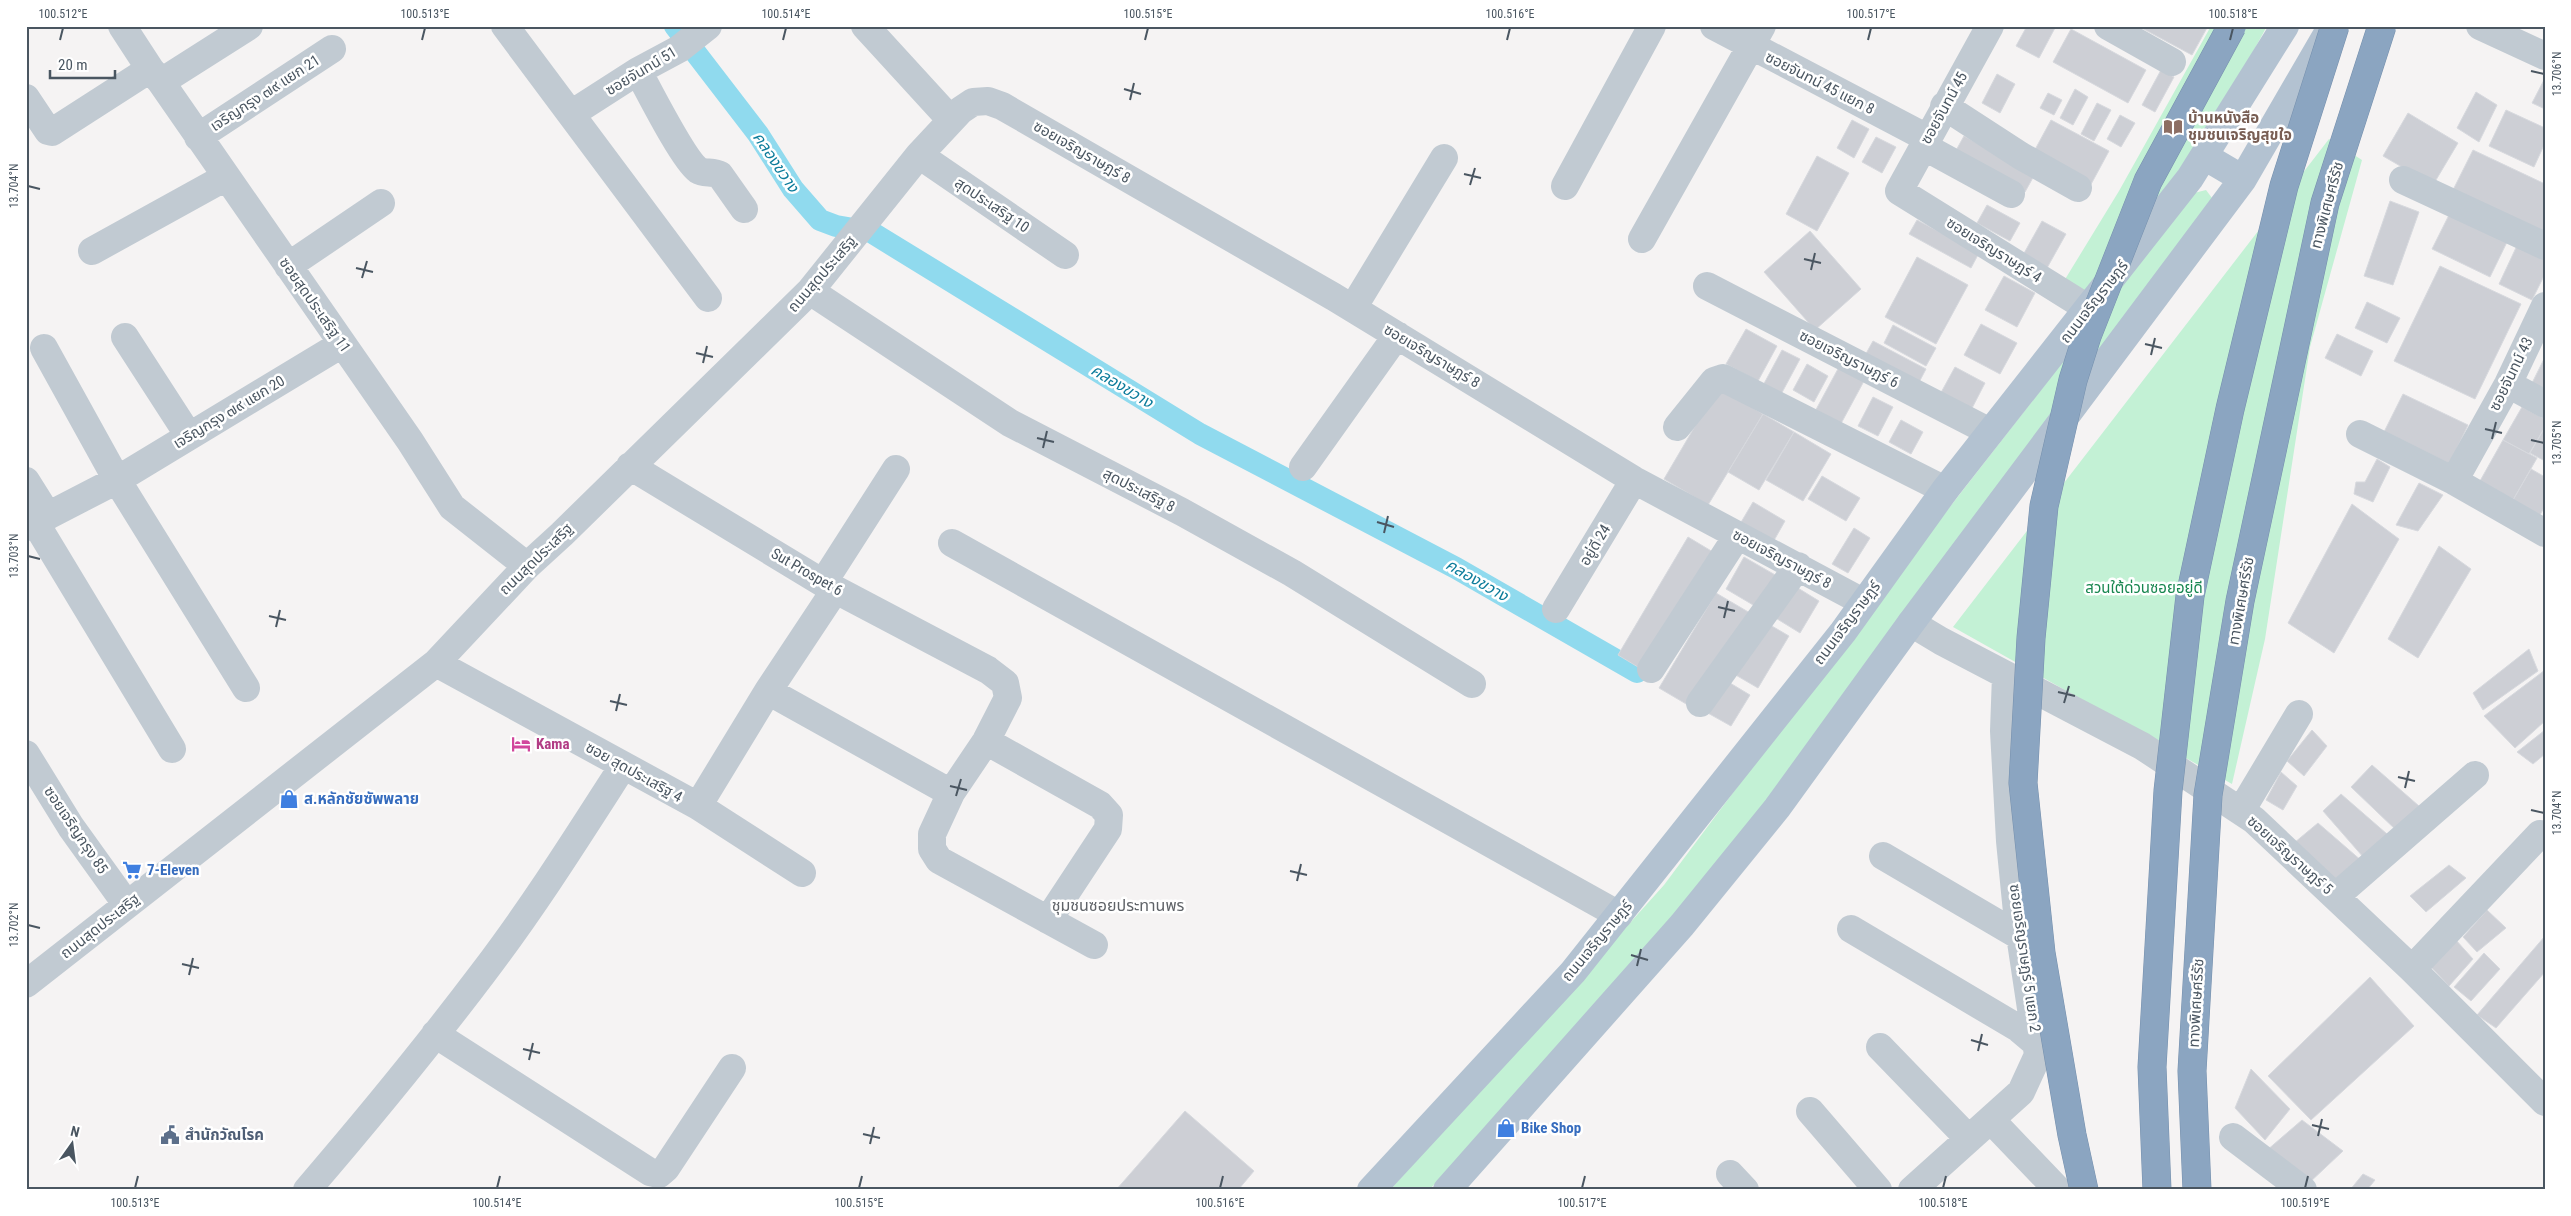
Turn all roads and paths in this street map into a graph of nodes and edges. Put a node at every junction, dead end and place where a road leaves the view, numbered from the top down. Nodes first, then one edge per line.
1 (122, 26) edge
2 (248, 26) edge
3 (505, 26) edge
4 (865, 26) edge
5 (1652, 26) edge
6 (1714, 26) edge
7 (1990, 26) edge
8 (2108, 26) edge
9 (2232, 26) edge
10 (2285, 26) edge
11 (2333, 26) edge
12 (2382, 26) edge
13 (2480, 26) edge
14 (694, 37) edge
15 (1757, 37) edge
16 (332, 49) dead end
17 (2545, 56) edge
18 (2172, 62) dead end
19 (638, 71) junction
20 (155, 76) junction
21 (26, 98) edge
22 (1002, 106) joint
23 (1944, 106) junction
24 (571, 114) junction
25 (951, 120) junction
26 (198, 137) junction
27 (1925, 142) junction
28 (918, 155) junction
29 (2204, 156) junction
30 (1444, 158) dead end
31 (226, 177) junction
32 (2243, 179) junction
33 (2402, 180) dead end
34 (1566, 186) dead end
35 (2078, 188) dead end
36 (1899, 191) joint
37 (2011, 194) dead end
38 (381, 203) dead end
39 (744, 209) dead end
40 (1642, 239) dead end
41 (2545, 246) edge
42 (92, 251) dead end
43 (1065, 255) dead end
44 (288, 266) junction
45 (1707, 286) dead end
46 (810, 291) junction
47 (708, 298) dead end
48 (1353, 308) junction
49 (2089, 309) junction
50 (2543, 315) edge
51 (1397, 335) junction
52 (125, 337) dead end
53 (342, 344) junction
54 (44, 348) dead end
55 (2508, 384) junction
56 (2545, 404) edge
57 (1677, 427) dead end
58 (1990, 432) junction
59 (2360, 434) dead end
60 (189, 436) junction
61 (630, 466) junction
62 (1303, 467) dead end
63 (896, 469) dead end
64 (116, 480) junction
65 (1634, 480) junction
66 (26, 481) edge
67 (2454, 481) junction
68 (1944, 490) junction
69 (36, 522) edge
70 (2545, 533) edge
71 (1737, 536) junction
72 (952, 543) dead end
73 (527, 566) junction
74 (1798, 566) junction
75 (829, 586) junction
76 (1863, 602) junction
77 (1556, 609) dead end
78 (1911, 623) junction
79 (436, 663) junction
80 (1650, 669) dead end
81 (2006, 675) junction
82 (1472, 684) dead end
83 (246, 688) dead end
84 (768, 691) junction
85 (1700, 703) dead end
86 (2300, 714) dead end
87 (986, 741) junction
88 (172, 749) dead end
89 (26, 754) edge
90 (623, 766) junction
91 (2475, 775) dead end
92 (34, 786) edge
93 (952, 793) junction
94 (698, 806) junction
95 (2241, 811) junction
96 (2540, 834) dead end
97 (1883, 856) dead end
98 (802, 873) dead end
99 (2336, 896) junction
100 (128, 904) junction
101 (1619, 915) junction
102 (1048, 920) junction
103 (1851, 929) dead end
104 (2021, 937) junction
105 (1094, 945) dead end
106 (2412, 969) junction
107 (26, 984) edge
108 (435, 1034) junction
109 (2037, 1044) junction
110 (1880, 1047) dead end
111 (732, 1068) dead end
112 (2545, 1102) edge
113 (1810, 1111) dead end
114 (1991, 1120) junction
115 (2233, 1137) dead end
116 (1969, 1139) junction
117 (307, 1190) edge
118 (1371, 1190) edge
119 (1447, 1190) edge
120 (1878, 1190) edge
121 (1912, 1190) edge
122 (2058, 1190) edge
123 (2084, 1190) edge
124 (2157, 1190) edge
125 (2197, 1190) edge
126 (2303, 1190) edge

1 - 20 street, ซอยสุดประเสริฐ 11
2 - 20 street
3 - 24 street
4 - 25 street
5 - 34 street
6 - 15 street, ซอยจันทน์ 45 แยก 8
7 - 23 street, ซอยจันทน์ 45
8 - 18 street
9 - 123 highway, bridge
10 - 29 main road, ถนนเจริญราษฎร์
11 - 32 main road
11 - 124 highway, bridge
12 - 125 highway, ทางพิเศษศรีรัช, bridge
13 - 17 street
14 - 19 street, ซอยจันทน์ 51
15 - 27 street, ซอยจันทน์ 45 แยก 8
15 - 40 street
16 - 26 street, เจริญกรุง ๗๙ แยก 21
19 - 24 street, ซอยจันทน์ 51
19 - 39 street
20 - 21 street
20 - 26 street, ซอยสุดประเสริฐ 11
22 - 25 street, ถนนสุดประเสริฐ
22 - 48 street, ซอยเจริญราษฎร์ 8
23 - 27 street, ซอยจันทน์ 45
23 - 35 street
24 - 47 street
25 - 28 street, ถนนสุดประเสริฐ
26 - 31 street, ซอยสุดประเสริฐ 11
27 - 36 street, ซอยจันทน์ 45
27 - 37 street, ซอยจันทน์ 45 แยก 8
28 - 43 street, สุดประเสริฐ 10
28 - 46 street, ถนนสุดประเสริฐ
29 - 32 main road
29 - 49 main road, ถนนเจริญราษฎร์
30 - 48 street
31 - 42 street
31 - 44 street, ซอยสุดประเสริฐ 11
32 - 78 main road
33 - 41 street
36 - 49 street, ซอยเจริญราษฎร์ 4
38 - 44 street
44 - 53 street, ซอยสุดประเสริฐ 11
45 - 58 street, ซอยเจริญราษฎร์ 6
46 - 61 street, ถนนสุดประเสริฐ
46 - 82 street, สุดประเสริฐ 8
48 - 51 street, ซอยเจริญราษฎร์ 8
49 - 58 main road, ถนนเจริญราษฎร์
50 - 55 street, ซอยจันทน์ 43
51 - 62 street
51 - 65 street, ซอยเจริญราษฎร์ 8
52 - 60 street
53 - 60 street, เจริญกรุง ๗๙ แยก 20
53 - 73 street, ซอยสุดประเสริฐ 11
54 - 64 street
55 - 56 street
55 - 67 street, ซอยจันทน์ 43
57 - 68 street
58 - 68 main road, ถนนเจริญราษฎร์
59 - 67 street
60 - 64 street, เจริญกรุง ๗๙ แยก 20
61 - 73 street, ถนนสุดประเสริฐ
61 - 75 street, Sut Prospet 6
63 - 75 street
64 - 69 street, เจริญกรุง ๗๙ แยก 20
64 - 83 street
65 - 71 street, ซอยเจริญราษฎร์ 8
65 - 77 street, อยู่ดี 24
66 - 69 street
67 - 70 street
68 - 76 main road, ถนนเจริญราษฎร์
69 - 88 street
71 - 74 street, ซอยเจริญราษฎร์ 8
71 - 80 street
72 - 101 street
73 - 79 street, ถนนสุดประเสริฐ
74 - 76 street, ซอยเจริญราษฎร์ 8
74 - 85 street
75 - 84 street
75 - 87 street, Sut Prospet 6
76 - 101 main road, ถนนเจริญราษฎร์
78 - 81 street, ซอยเจริญราษฎร์ 5
78 - 119 main road
79 - 90 street, ซอย สุดประเสริฐ 4
79 - 100 street, ถนนสุดประเสริฐ
81 - 95 street, ซอยเจริญราษฎร์ 5
81 - 104 street, ซอยเจริญราษฎร์ 5 แยก 2
84 - 93 street
84 - 94 street
86 - 95 street
87 - 93 street, Sut Prospet 6
87 - 102 street
89 - 92 street, ซอยเจริญกรุง 85
90 - 94 street, ซอย สุดประเสริฐ 4
90 - 108 street
91 - 99 street
92 - 100 street, ซอยเจริญกรุง 85
93 - 102 street, Sut Prospet 6
94 - 98 street, ซอย สุดประเสริฐ 4
95 - 99 street, ซอยเจริญราษฎร์ 5
96 - 106 street
97 - 104 street
99 - 106 street, ซอยเจริญราษฎร์ 5
100 - 107 street, ถนนสุดประเสริฐ
101 - 118 main road, ถนนเจริญราษฎร์
102 - 105 street, Sut Prospet 6
103 - 109 street
104 - 109 street, ซอยเจริญราษฎร์ 5 แยก 2
106 - 112 street, ซอยเจริญราษฎร์ 5
108 - 111 street
108 - 117 street
109 - 114 street, ซอยเจริญราษฎร์ 5 แยก 2
110 - 116 street
113 - 120 street
114 - 116 street, ซอยเจริญราษฎร์ 5 แยก 2
114 - 122 street
115 - 126 street
116 - 121 street, ซอยเจริญราษฎร์ 5 แยก 2

